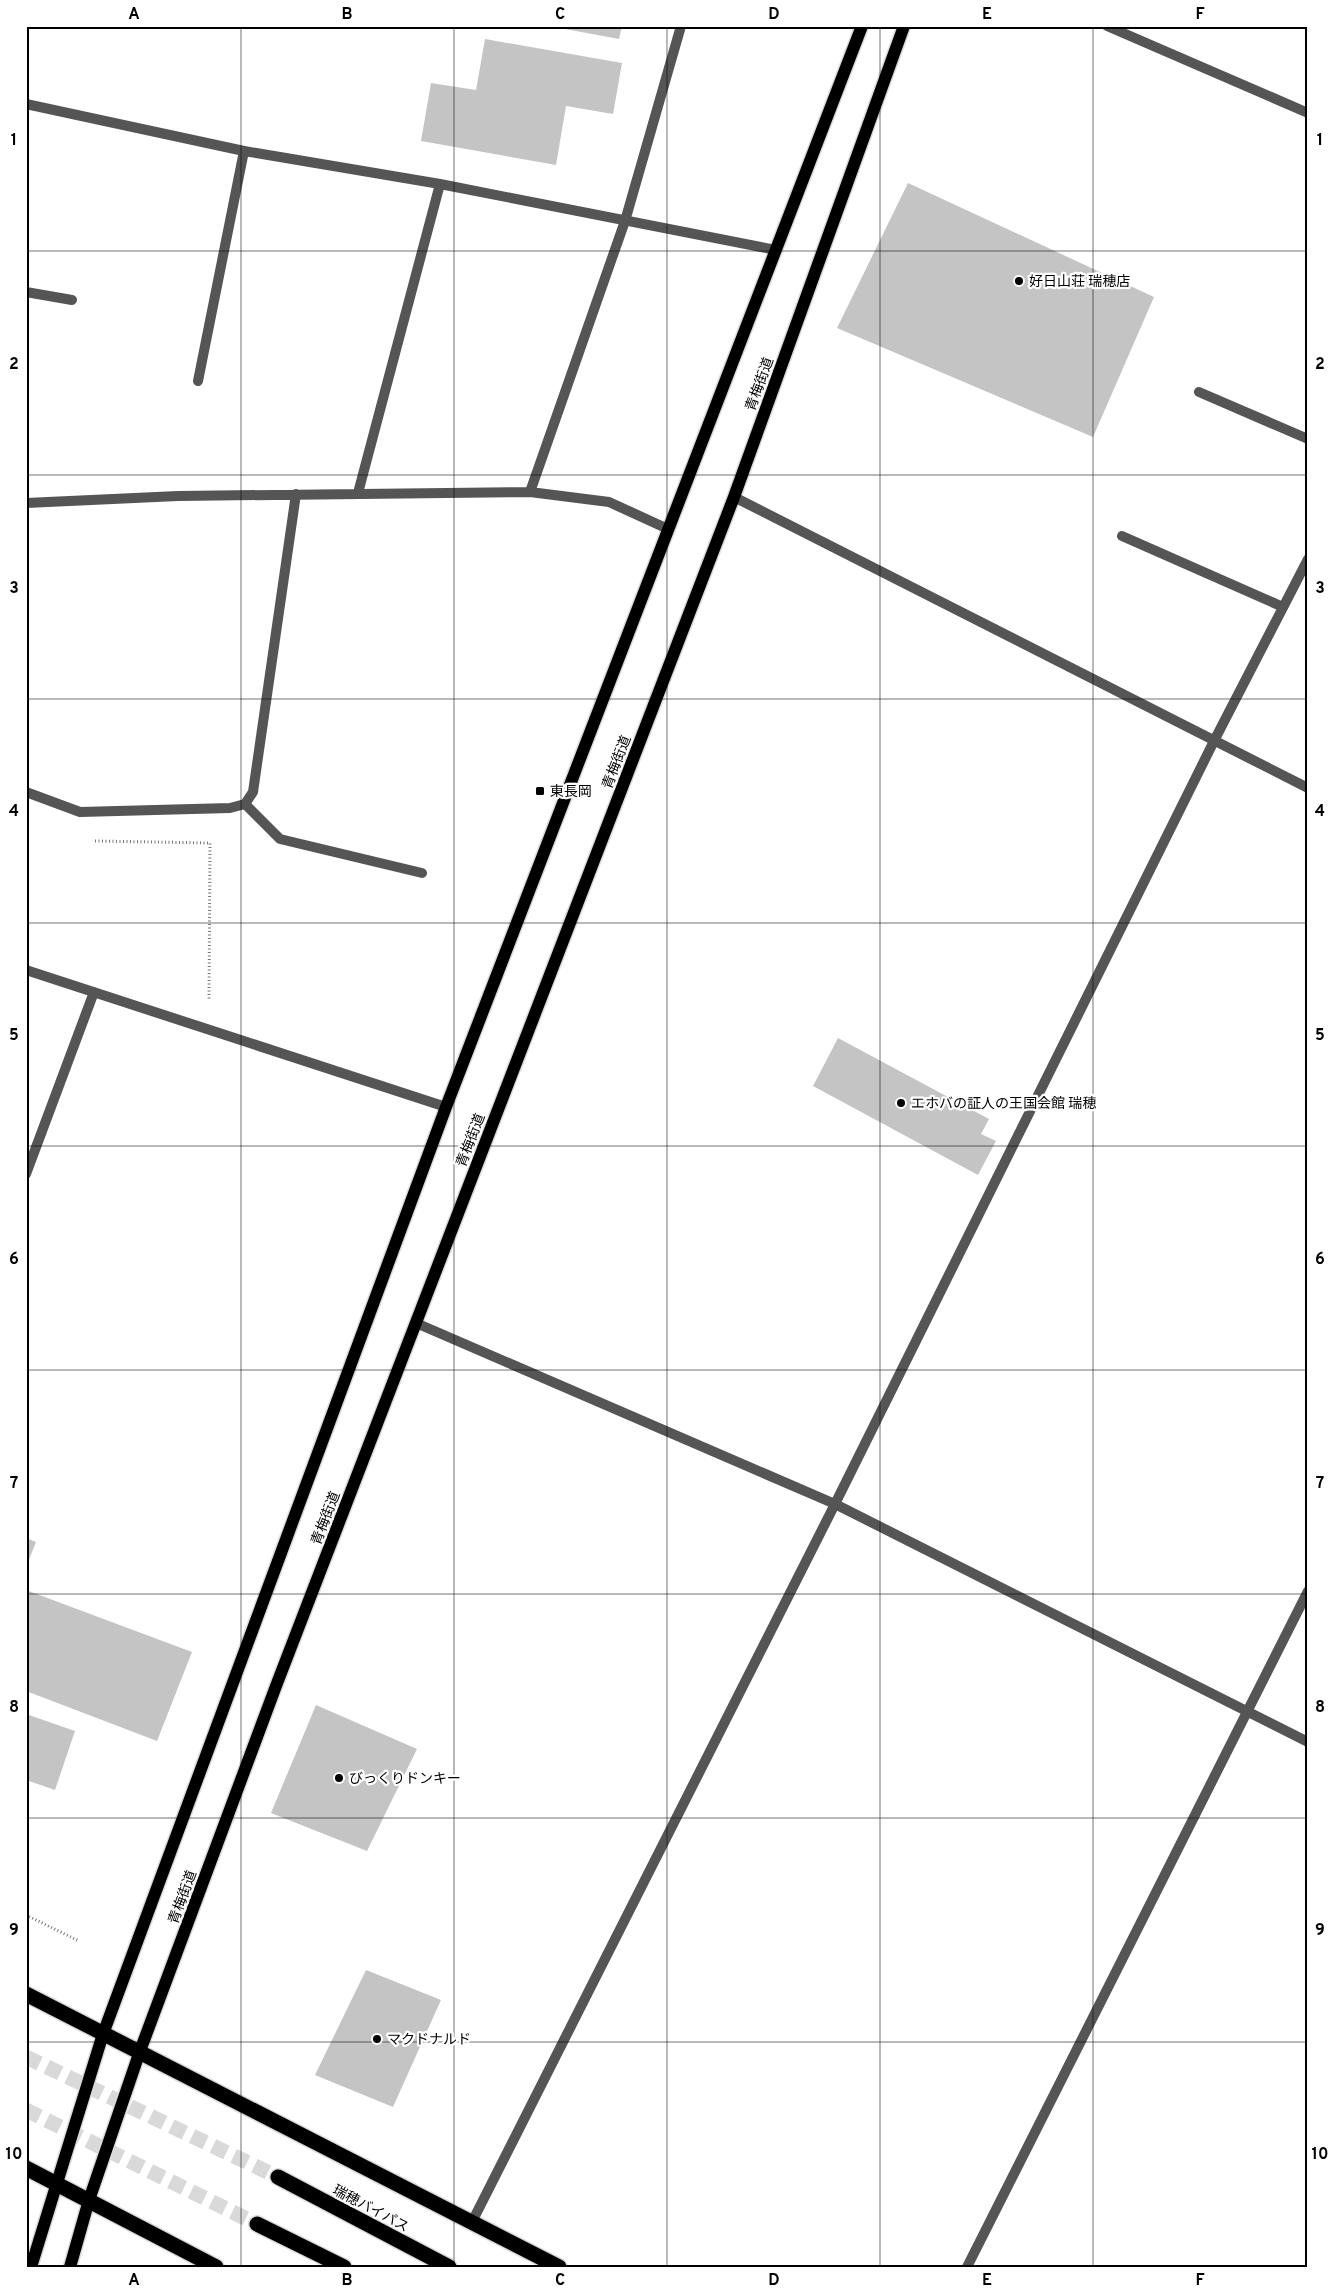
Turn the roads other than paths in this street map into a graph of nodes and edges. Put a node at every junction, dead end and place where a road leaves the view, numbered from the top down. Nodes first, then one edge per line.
1 (681, 26) edge
2 (862, 26) edge
3 (904, 26) edge
4 (1107, 26) edge
5 (26, 104) edge
6 (1308, 113) edge
7 (244, 151) junction
8 (440, 184) junction
9 (625, 221) junction
10 (776, 250) junction
11 (26, 292) edge
12 (72, 300) dead end
13 (198, 381) dead end
14 (1199, 392) dead end
15 (1308, 439) edge
16 (530, 492) junction
17 (296, 494) junction
18 (358, 494) junction
19 (734, 497) junction
20 (26, 504) edge
21 (668, 529) junction
22 (1122, 536) dead end
23 (1308, 559) edge
24 (1283, 607) junction
25 (1214, 741) junction
26 (1308, 788) edge
27 (26, 792) edge
28 (245, 804) junction
29 (422, 873) dead end
30 (26, 970) edge
31 (94, 992) junction
32 (446, 1108) junction
33 (26, 1174) edge
34 (416, 1323) junction
35 (835, 1504) junction
36 (1308, 1591) edge
37 (1248, 1712) junction
38 (1308, 1742) edge
39 (26, 1994) edge
40 (103, 2034) junction
41 (140, 2052) junction
42 (26, 2168) edge
43 (278, 2177) tunnel mouth
44 (58, 2184) junction
45 (89, 2200) junction
46 (472, 2222) junction
47 (257, 2224) tunnel mouth
48 (31, 2267) edge
49 (70, 2267) edge
50 (216, 2267) edge
51 (344, 2267) edge
52 (449, 2267) edge
53 (558, 2267) edge
54 (967, 2267) edge

1 - 9 street
2 - 10 main road, 青梅街道
3 - 19 main road, 青梅街道
4 - 6 street
5 - 7 street
7 - 8 street
7 - 13 street
8 - 9 street
8 - 18 street
9 - 10 street
9 - 16 street
10 - 21 main road, 青梅街道
11 - 12 street
14 - 15 street
16 - 18 street
16 - 21 street
17 - 18 street
17 - 20 street
17 - 28 street
19 - 25 street
19 - 34 main road, 青梅街道
21 - 32 main road, 青梅街道
22 - 24 street
23 - 24 street
24 - 25 street
25 - 26 street
25 - 35 street
27 - 28 street
28 - 29 street
30 - 31 street
31 - 32 street
31 - 33 street
32 - 40 main road, 青梅街道
34 - 35 street
34 - 41 main road, 青梅街道
35 - 37 street
35 - 46 street
36 - 37 street
37 - 38 street
37 - 54 street
39 - 40 highway
40 - 41 highway
40 - 44 main road, 青梅街道
41 - 45 main road, 青梅街道
41 - 46 highway
42 - 44 highway
43 - 52 highway, 瑞穂バイパス
44 - 45 highway
44 - 48 main road, 青梅街道
45 - 49 main road, 青梅街道
45 - 50 highway
46 - 53 highway
47 - 51 highway

